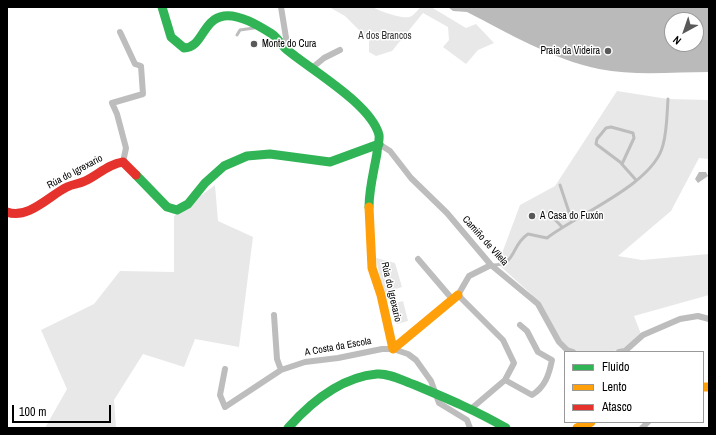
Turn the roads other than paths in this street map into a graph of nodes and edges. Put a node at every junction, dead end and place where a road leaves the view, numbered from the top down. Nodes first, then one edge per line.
1 (162, 7) edge
2 (282, 7) edge
3 (264, 29) junction
4 (120, 32) dead end
5 (237, 36) dead end
6 (288, 50) junction
7 (340, 50) dead end
8 (312, 68) junction
9 (668, 99) dead end
10 (379, 144) junction
11 (123, 162) junction
12 (622, 164) junction
13 (636, 180) junction
14 (560, 185) dead end
15 (7, 212) edge
16 (548, 212) dead end
17 (572, 221) junction
18 (562, 226) junction
19 (418, 259) dead end
20 (491, 265) junction
21 (456, 297) junction
22 (274, 315) dead end
23 (709, 319) edge
24 (520, 325) dead end
25 (392, 349) junction
26 (570, 351) edge
27 (625, 351) edge
28 (225, 369) dead end
29 (281, 370) junction
30 (505, 380) junction
31 (433, 392) junction
32 (472, 408) junction
33 (590, 423) edge
34 (288, 428) edge
35 (470, 428) edge
36 (506, 428) edge
37 (577, 428) edge

1 - 3 street, Rúa do Igrexario
2 - 6 street
3 - 5 lane
3 - 6 street, Rúa do Igrexario
4 - 11 street
6 - 8 street, Rúa do Igrexario
7 - 8 street
8 - 10 street, Rúa do Igrexario
9 - 13 lane
10 - 11 street
10 - 20 street, Camiño de Vilela
10 - 25 street, Rúa do Igrexario
11 - 15 street, Rúa do Igrexario
12 - 12 lane
12 - 13 lane
13 - 17 lane
14 - 17 lane
16 - 18 lane
17 - 18 lane
18 - 20 lane
19 - 21 street
20 - 21 street
20 - 26 street, Camiño de Vilela
21 - 25 street
21 - 30 street
22 - 29 street
23 - 27 street
24 - 30 street
25 - 29 street, A Costa da Escola
25 - 31 street, A Costa da Escola
28 - 29 street, A Costa da Escola
30 - 32 street
31 - 32 street
31 - 34 street
31 - 35 street, A Costa da Escola
32 - 36 street
33 - 37 street

